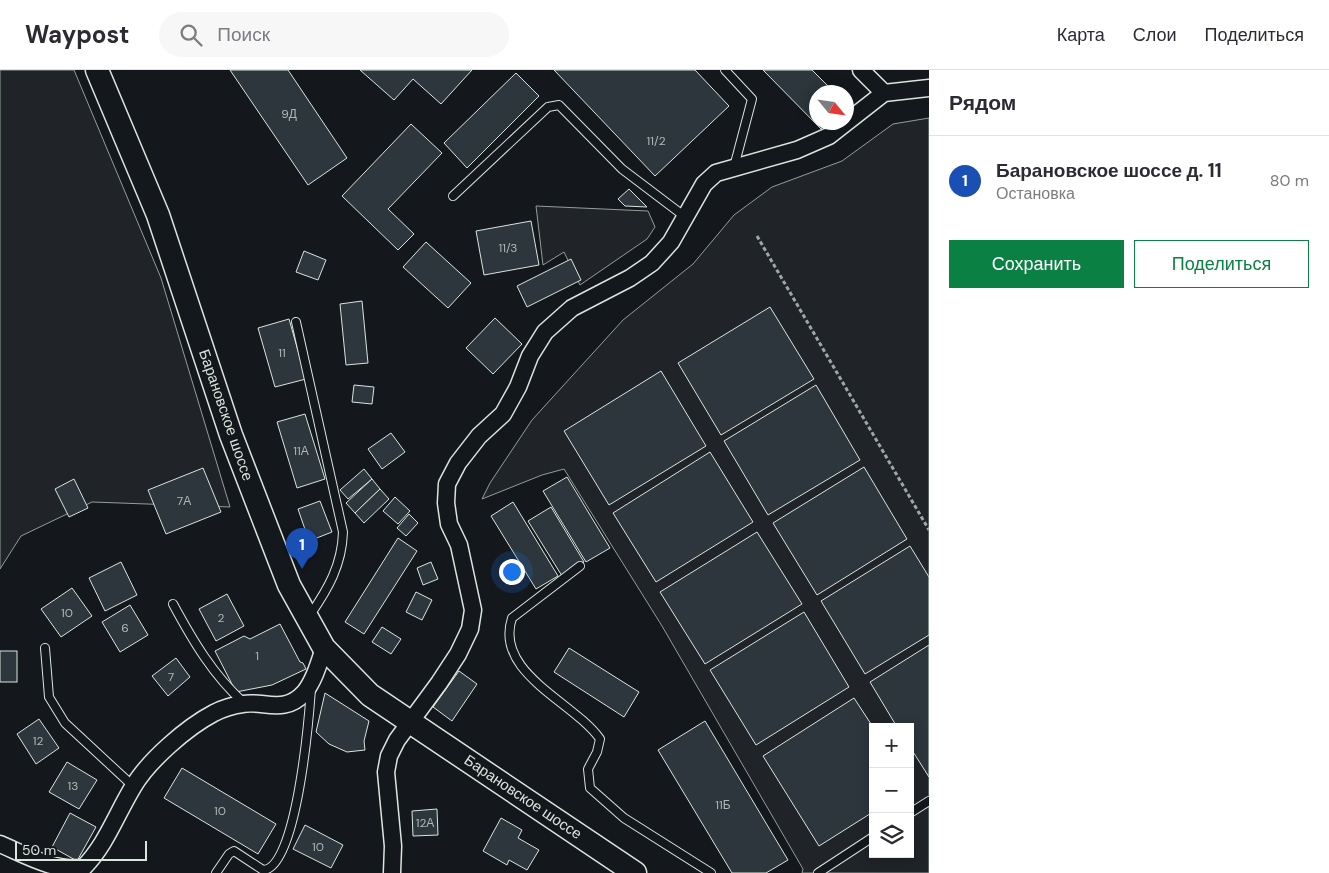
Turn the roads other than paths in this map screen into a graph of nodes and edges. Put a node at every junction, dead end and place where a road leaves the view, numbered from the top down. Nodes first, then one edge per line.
1 (97, 70) edge
2 (725, 70) edge
3 (861, 70) edge
4 (929, 88) edge
5 (884, 93) junction
6 (734, 167) junction
7 (453, 196) dead end
8 (684, 216) junction
9 (296, 322) dead end
10 (580, 566) dead end
11 (173, 604) dead end
12 (307, 619) junction
13 (45, 648) dead end
14 (324, 648) junction
15 (312, 680) junction
16 (244, 703) junction
17 (411, 721) junction
18 (133, 786) junction
19 (929, 802) edge
20 (914, 811) edge
21 (869, 840) edge
22 (0, 844) edge
23 (216, 873) edge
24 (392, 873) edge
25 (635, 873) edge
26 (711, 873) edge
27 (818, 873) edge

1 - 12 main road, Барановское шоссе
2 - 6 lane
3 - 5 street
4 - 5 street
5 - 6 street
6 - 8 street
7 - 8 lane
8 - 17 street
9 - 12 lane
10 - 26 lane
11 - 16 lane
12 - 14 main road, Барановское шоссе
13 - 18 lane
14 - 15 street
14 - 17 main road, Барановское шоссе
15 - 16 street
15 - 23 lane
16 - 18 street
17 - 24 street
17 - 25 main road, Барановское шоссе
18 - 22 street
19 - 20 lane
21 - 27 lane

